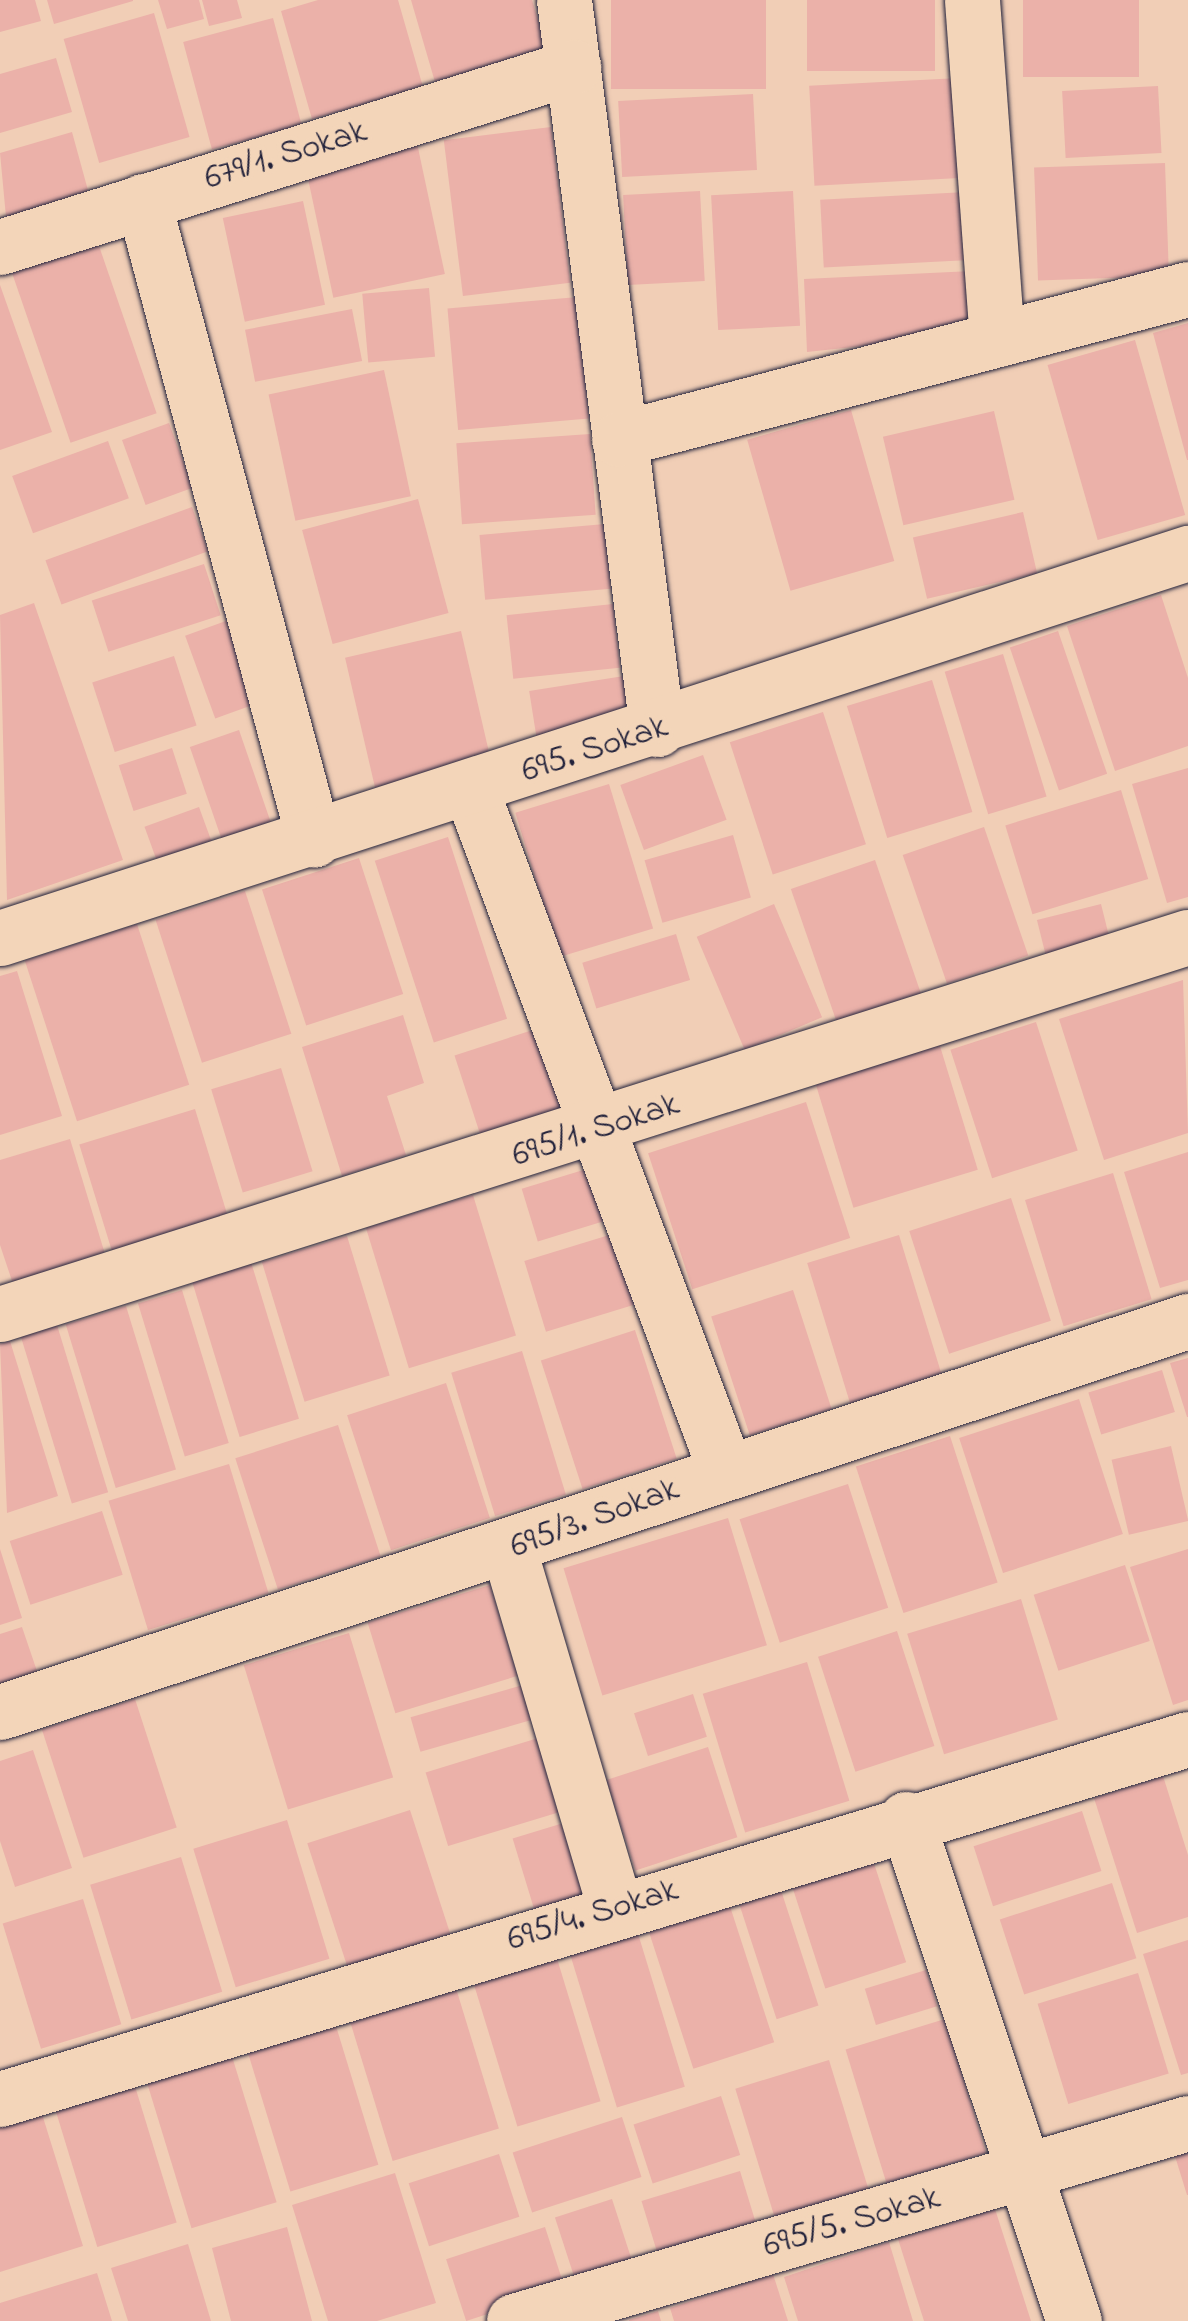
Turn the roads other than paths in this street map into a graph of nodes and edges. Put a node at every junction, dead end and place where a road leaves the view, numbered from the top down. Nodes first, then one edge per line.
1 (564, 0) edge
2 (972, 0) edge
3 (573, 67) junction
4 (143, 202) junction
5 (0, 247) edge
6 (1188, 289) edge
7 (996, 339) junction
8 (619, 439) junction
9 (1188, 554) edge
10 (657, 729) junction
11 (471, 790) junction
12 (314, 840) junction
13 (1188, 937) edge
14 (0, 938) edge
15 (602, 1130) junction
16 (0, 1314) edge
17 (1188, 1321) edge
18 (726, 1472) junction
19 (509, 1550) junction
20 (0, 1712) edge
21 (1188, 1739) edge
22 (906, 1819) junction
23 (615, 1909) junction
24 (0, 2099) edge
25 (1188, 2123) edge
26 (1028, 2172) junction
27 (514, 2321) edge
28 (1074, 2321) edge

1 - 3 street
2 - 7 street
3 - 4 street, 679/1. Sokak
3 - 8 street
4 - 5 street, 679/1. Sokak
4 - 12 street
6 - 7 street
7 - 8 street
8 - 10 street
9 - 10 street, 695. Sokak
10 - 11 street, 695. Sokak
11 - 12 street, 695. Sokak
11 - 15 street
12 - 14 street, 695. Sokak
13 - 15 street, 695/1. Sokak
15 - 16 street, 695/1. Sokak
15 - 18 street
17 - 18 street, 695/3. Sokak
18 - 19 street, 695/3. Sokak
19 - 20 street, 695/3. Sokak
19 - 23 street
21 - 22 street, 695/4. Sokak
22 - 23 street, 695/4. Sokak
22 - 26 street
23 - 24 street, 695/4. Sokak
25 - 26 street, 695/5. Sokak
26 - 27 street, 695/5. Sokak
26 - 28 street

